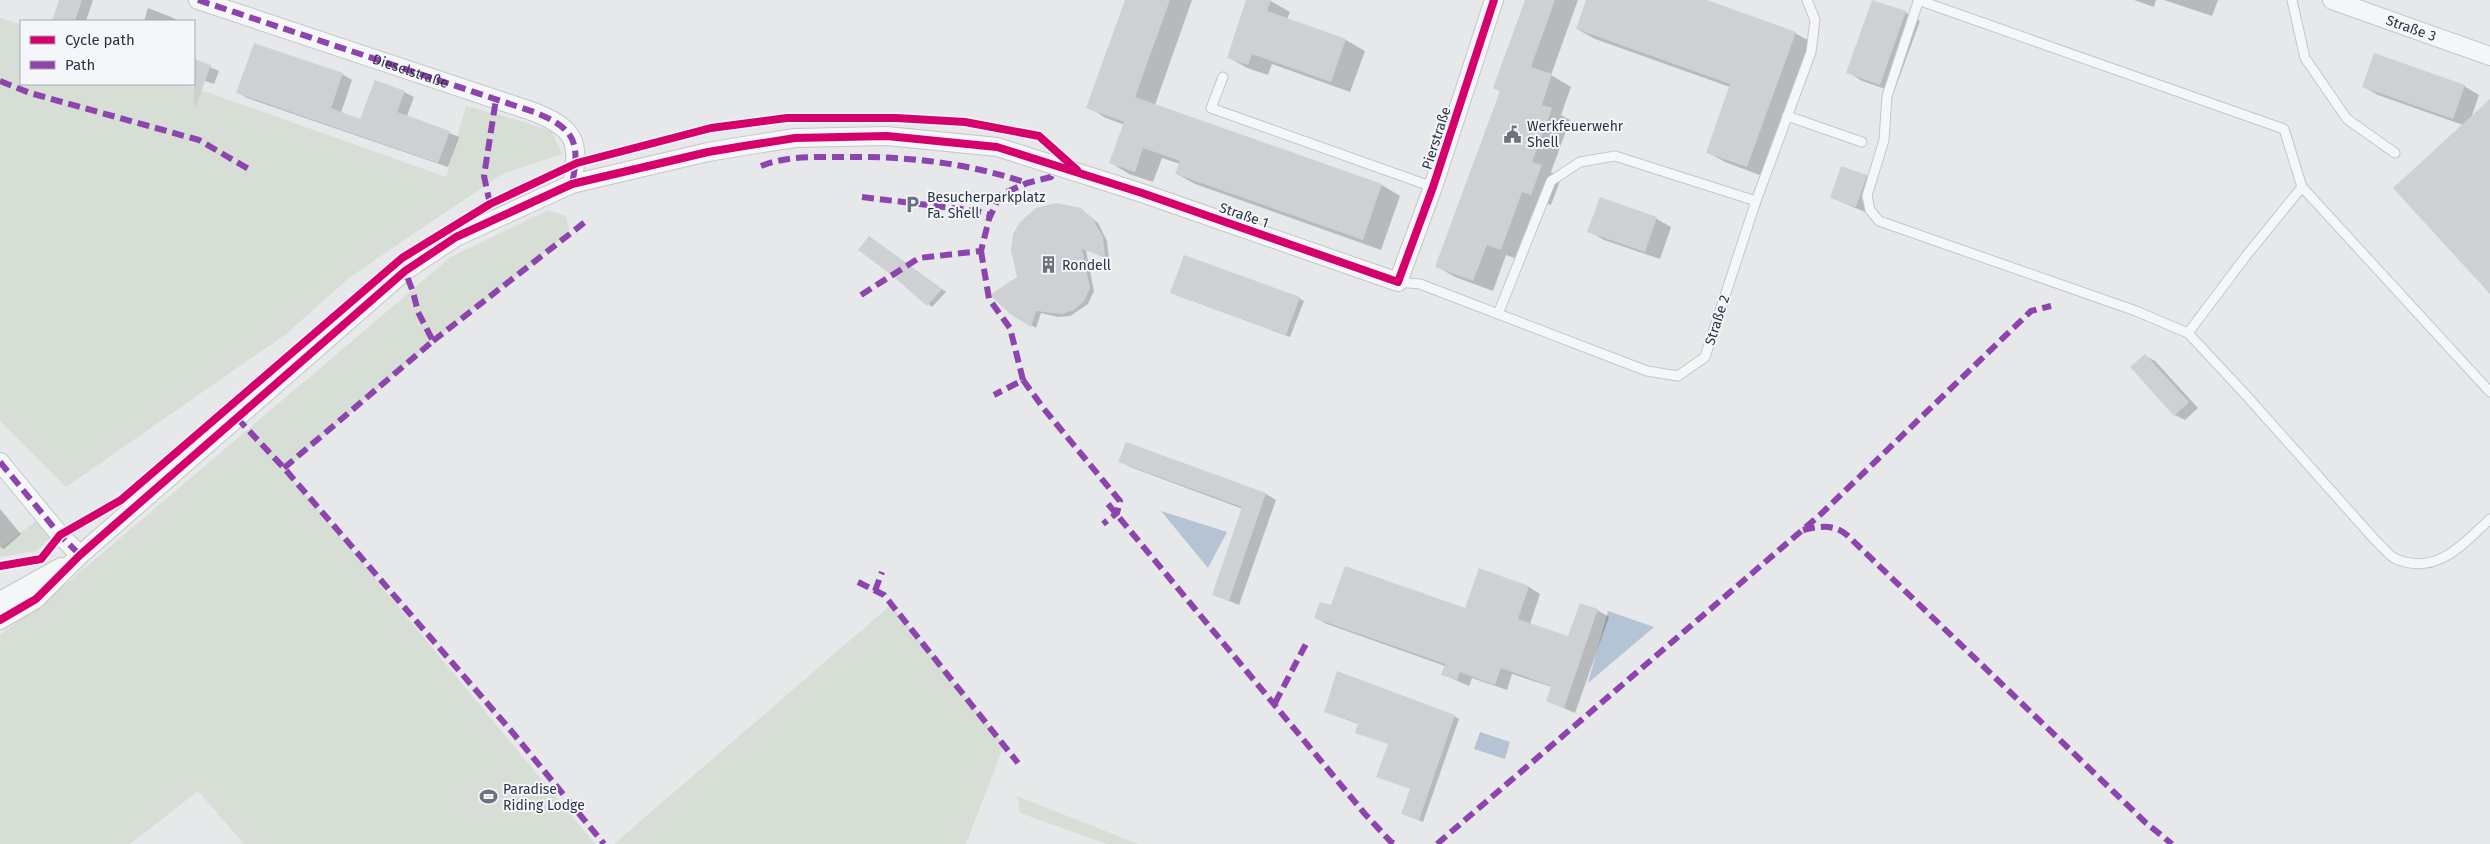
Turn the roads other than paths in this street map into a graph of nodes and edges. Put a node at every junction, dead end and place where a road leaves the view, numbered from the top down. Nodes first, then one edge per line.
1 (198, 0) edge
2 (1494, 0) edge
3 (1807, 0) edge
4 (2292, 0) edge
5 (2332, 0) edge
6 (1918, 1) edge
7 (2490, 56) edge
8 (1223, 77) dead end
9 (1787, 116) junction
10 (1862, 142) dead end
11 (2395, 152) dead end
12 (572, 184) junction
13 (1433, 187) junction
14 (2302, 187) junction
15 (1756, 201) junction
16 (1398, 282) junction
17 (1498, 314) junction
18 (2188, 334) junction
19 (2490, 392) edge
20 (0, 462) edge
21 (2490, 519) edge
22 (80, 555) junction
23 (0, 589) edge
24 (21, 589) junction
25 (0, 601) edge
26 (0, 620) edge

1 - 12 street, Dieselstraße
2 - 13 street, Pierstraße
3 - 9 lane, Straße 2
4 - 11 lane
5 - 7 street, Straße 3
6 - 14 lane
6 - 18 lane
8 - 13 lane
9 - 10 lane
9 - 15 lane, Straße 2
12 - 16 street, Straße 1
12 - 22 street, Straße 1
13 - 16 street, Pierstraße
14 - 18 lane
14 - 19 lane
15 - 17 lane
15 - 17 lane, Straße 2
16 - 17 lane, Straße 2
18 - 21 lane
20 - 22 street
22 - 24 street
22 - 26 street
23 - 24 street
24 - 25 street

